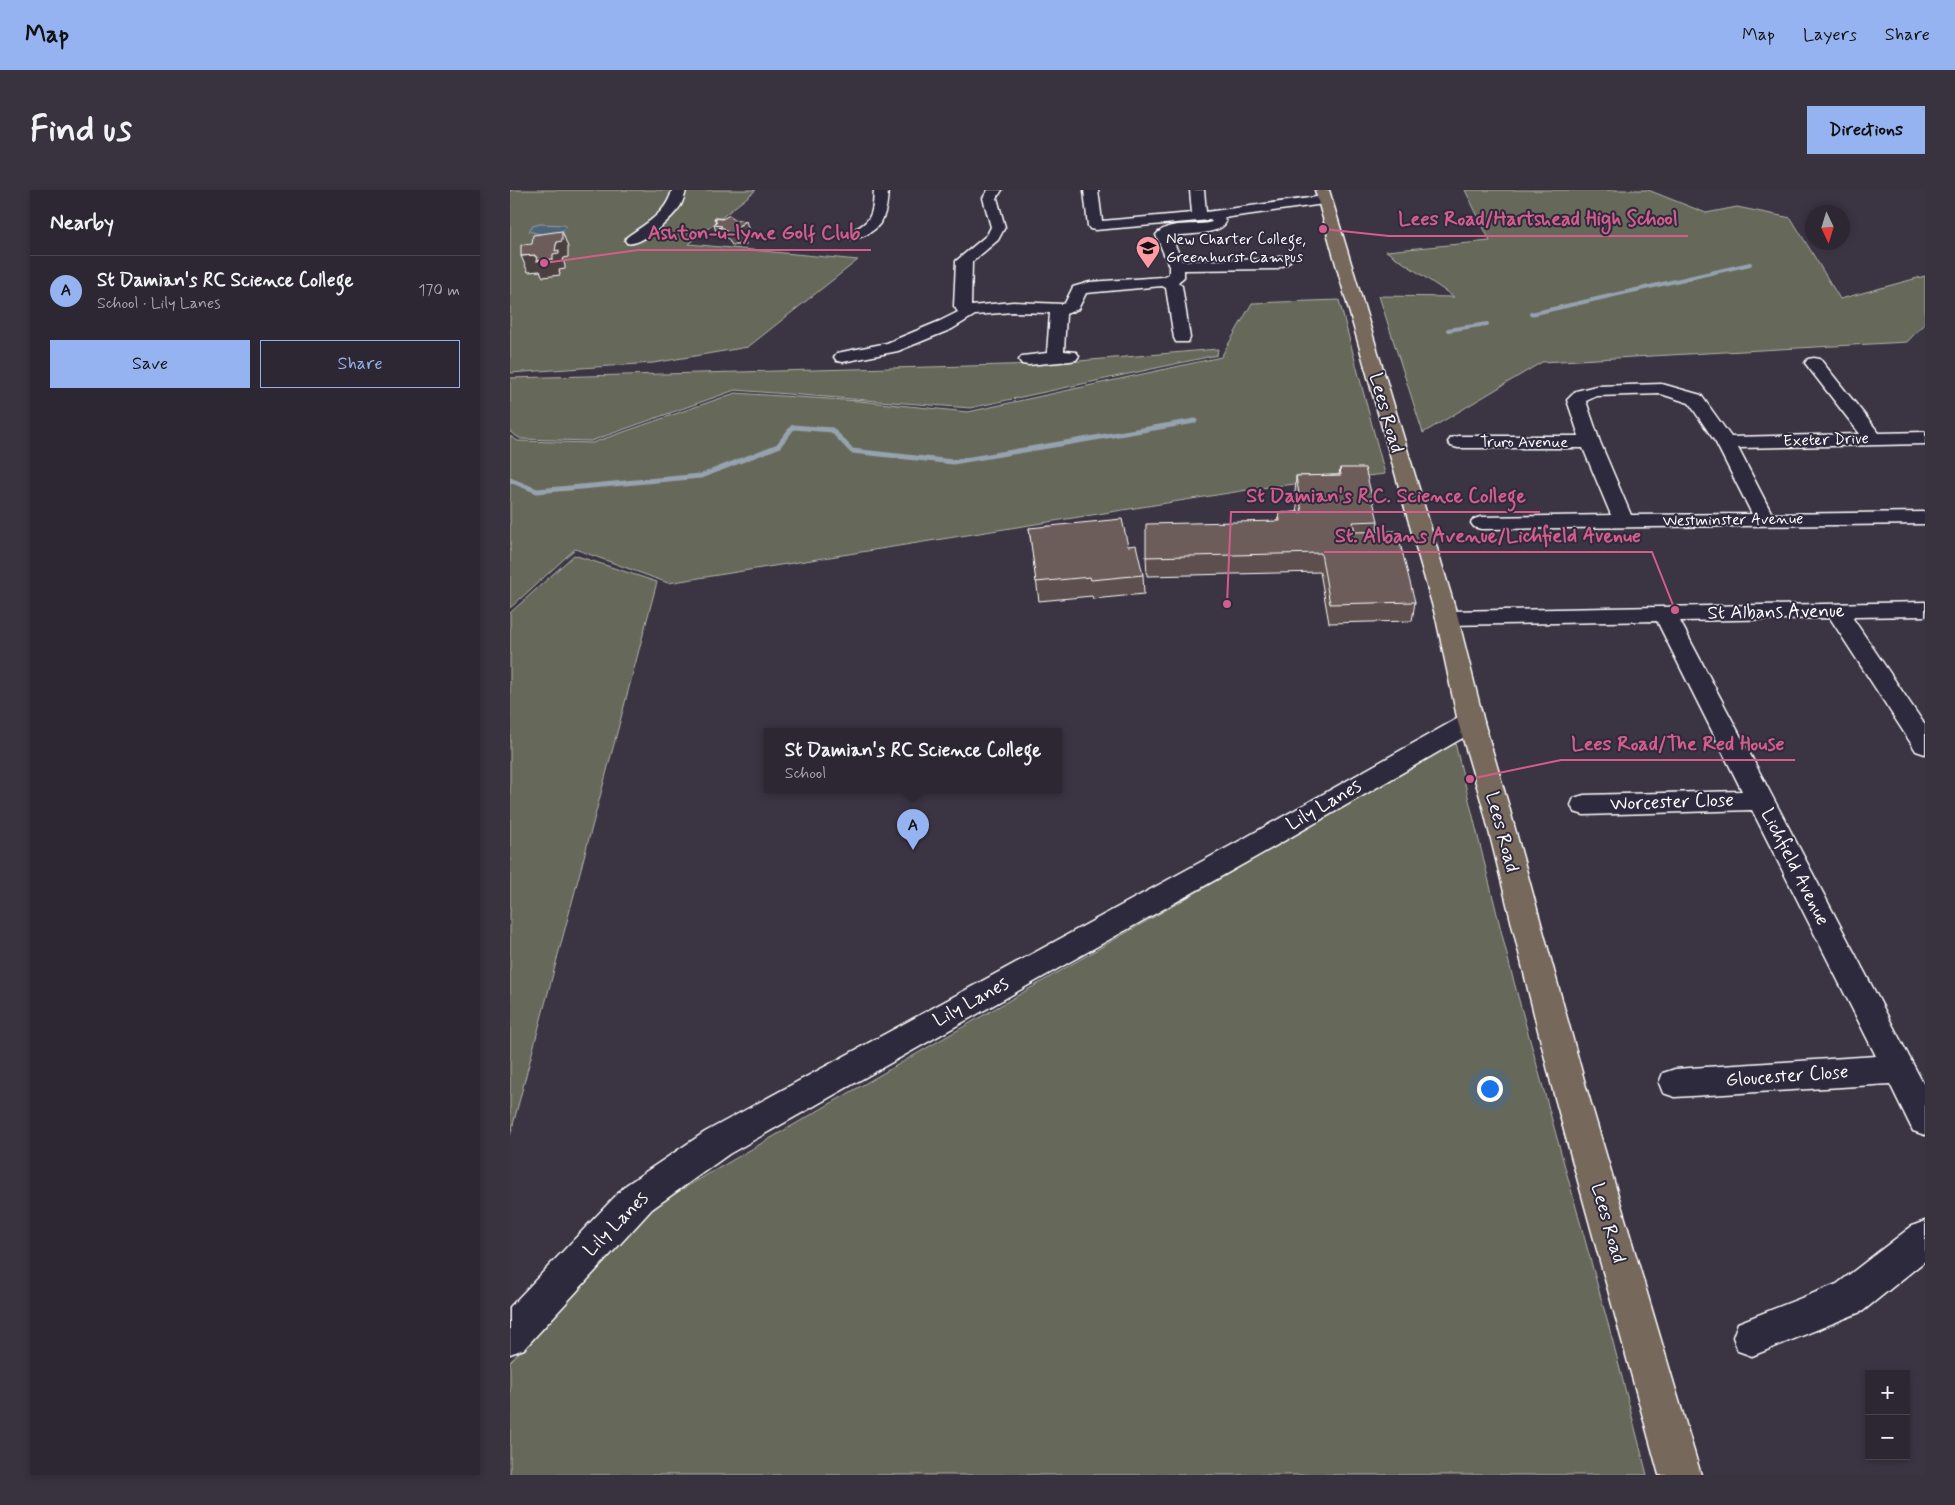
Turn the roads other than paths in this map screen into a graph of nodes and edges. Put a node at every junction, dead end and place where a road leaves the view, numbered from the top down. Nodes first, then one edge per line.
1 (679, 190) edge
2 (880, 190) edge
3 (995, 190) edge
4 (1092, 190) edge
5 (1197, 190) edge
6 (1323, 195) edge
7 (1214, 215) junction
8 (1199, 217) junction
9 (852, 235) dead end
10 (632, 240) dead end
11 (1282, 261) dead end
12 (1177, 266) junction
13 (1165, 281) junction
14 (1058, 309) junction
15 (971, 311) junction
16 (1182, 338) dead end
17 (844, 357) dead end
18 (1028, 360) dead end
19 (1814, 364) dead end
20 (1925, 438) edge
21 (1874, 439) junction
22 (1458, 442) dead end
23 (1590, 442) junction
24 (1726, 443) junction
25 (1925, 518) edge
26 (1765, 520) junction
27 (1624, 522) junction
28 (1481, 523) dead end
29 (1925, 609) edge
30 (1836, 610) junction
31 (1665, 614) junction
32 (1447, 618) junction
33 (1471, 722) junction
34 (1925, 745) edge
35 (1760, 800) junction
36 (1584, 805) dead end
37 (1899, 1069) junction
38 (1676, 1083) dead end
39 (1925, 1120) edge
40 (1925, 1238) edge
41 (510, 1335) edge
42 (1752, 1336) dead end
43 (1680, 1475) edge

1 - 10 street
2 - 9 street
3 - 15 street
4 - 8 street
5 - 8 street
6 - 7 street
6 - 32 main road, Lees Road
7 - 8 street
7 - 12 street
11 - 12 street
12 - 13 street
13 - 14 street
13 - 16 street
14 - 15 street
14 - 18 street
15 - 17 street
19 - 21 street
20 - 21 street, Exeter Drive
21 - 24 street, Exeter Drive
22 - 23 street, Truro Avenue
23 - 24 street
23 - 27 street
24 - 26 street
25 - 26 street, Westminster Avenue
26 - 27 street, Westminster Avenue
27 - 28 street, Westminster Avenue
29 - 30 street, St Albans Avenue
30 - 31 street, St Albans Avenue
30 - 34 street
31 - 32 street, St Albans Avenue
31 - 35 street, Lichfield Avenue
32 - 33 main road, Lees Road
33 - 41 street, Lily Lanes
33 - 43 main road, Lees Road
35 - 36 street, Worcester Close
35 - 37 street, Lichfield Avenue
37 - 38 street, Gloucester Close
37 - 39 street, Lichfield Avenue
40 - 42 street

